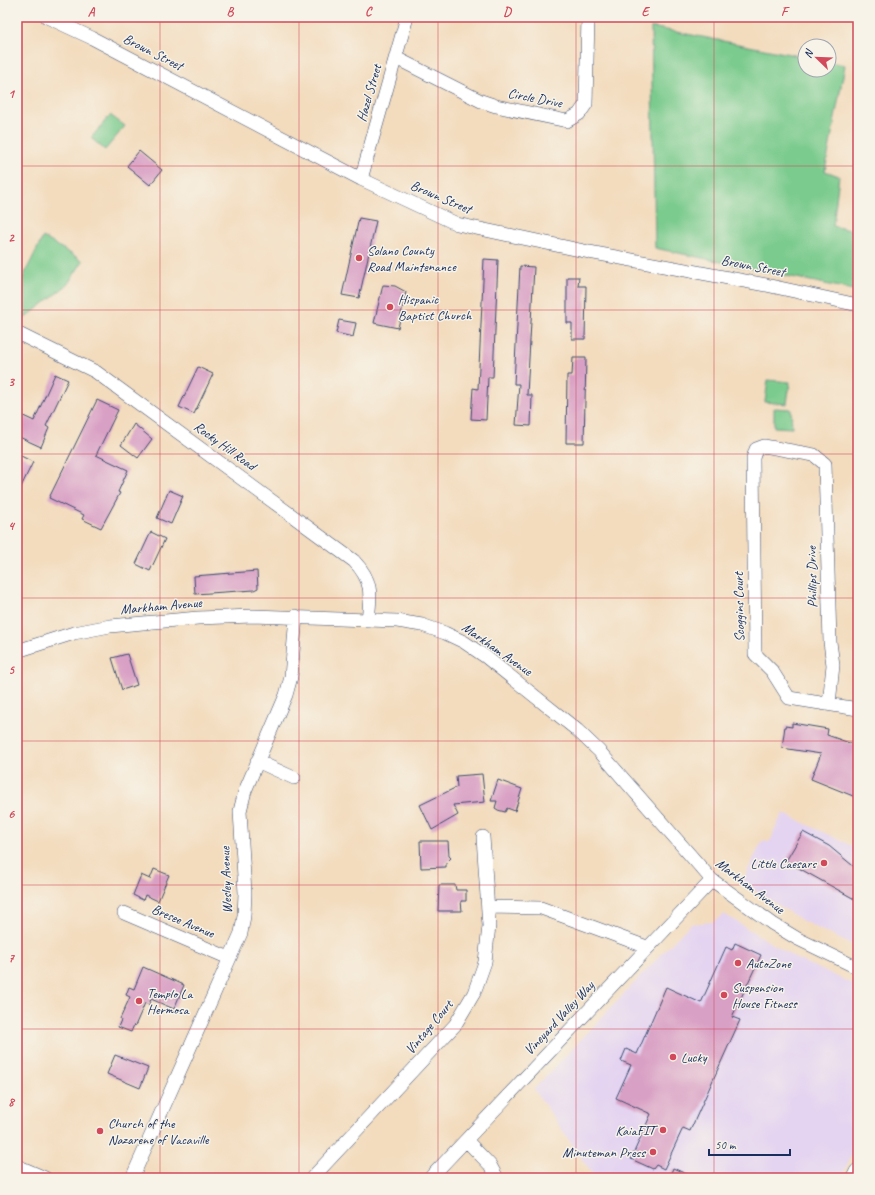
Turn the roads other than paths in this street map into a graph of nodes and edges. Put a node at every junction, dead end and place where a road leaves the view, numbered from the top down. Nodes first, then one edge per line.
1 (47, 17) edge
2 (407, 17) edge
3 (588, 17) edge
4 (396, 58) junction
5 (361, 178) junction
6 (858, 305) edge
7 (17, 333) edge
8 (814, 455) joint
9 (296, 616) junction
10 (368, 620) junction
11 (17, 651) edge
12 (829, 704) junction
13 (858, 709) edge
14 (257, 761) junction
15 (294, 778) dead end
16 (483, 837) dead end
17 (712, 880) junction
18 (489, 907) junction
19 (124, 913) dead end
20 (647, 947) junction
21 (229, 958) junction
22 (858, 968) edge
23 (466, 1140) junction
24 (17, 1166) edge
25 (858, 1172) edge
26 (45, 1178) edge
27 (132, 1178) edge
28 (312, 1178) edge
29 (430, 1178) edge
30 (497, 1178) edge
31 (855, 1178) edge

1 - 5 street, Brown Street
2 - 4 street, Hazel Street
3 - 4 street, Circle Drive
4 - 5 street, Hazel Street
5 - 6 street, Brown Street
7 - 10 street, Rocky Hill Road
8 - 12 street, Phillips Drive
8 - 12 street, Scoggins Court
9 - 10 street, Markham Avenue
9 - 11 street, Markham Avenue
9 - 14 street, Wesley Avenue
10 - 17 street, Markham Avenue
12 - 13 street, Scoggins Court
14 - 15 street
14 - 21 street, Wesley Avenue
16 - 18 street, Vintage Court
17 - 20 street, Vineyard Valley Way
17 - 22 street, Markham Avenue
18 - 20 street
18 - 28 street, Vintage Court
19 - 21 street, Bresee Avenue
20 - 23 street, Vineyard Valley Way
21 - 27 street, Wesley Avenue
23 - 29 street, Vineyard Valley Way
23 - 30 street
24 - 26 street
25 - 31 main road

